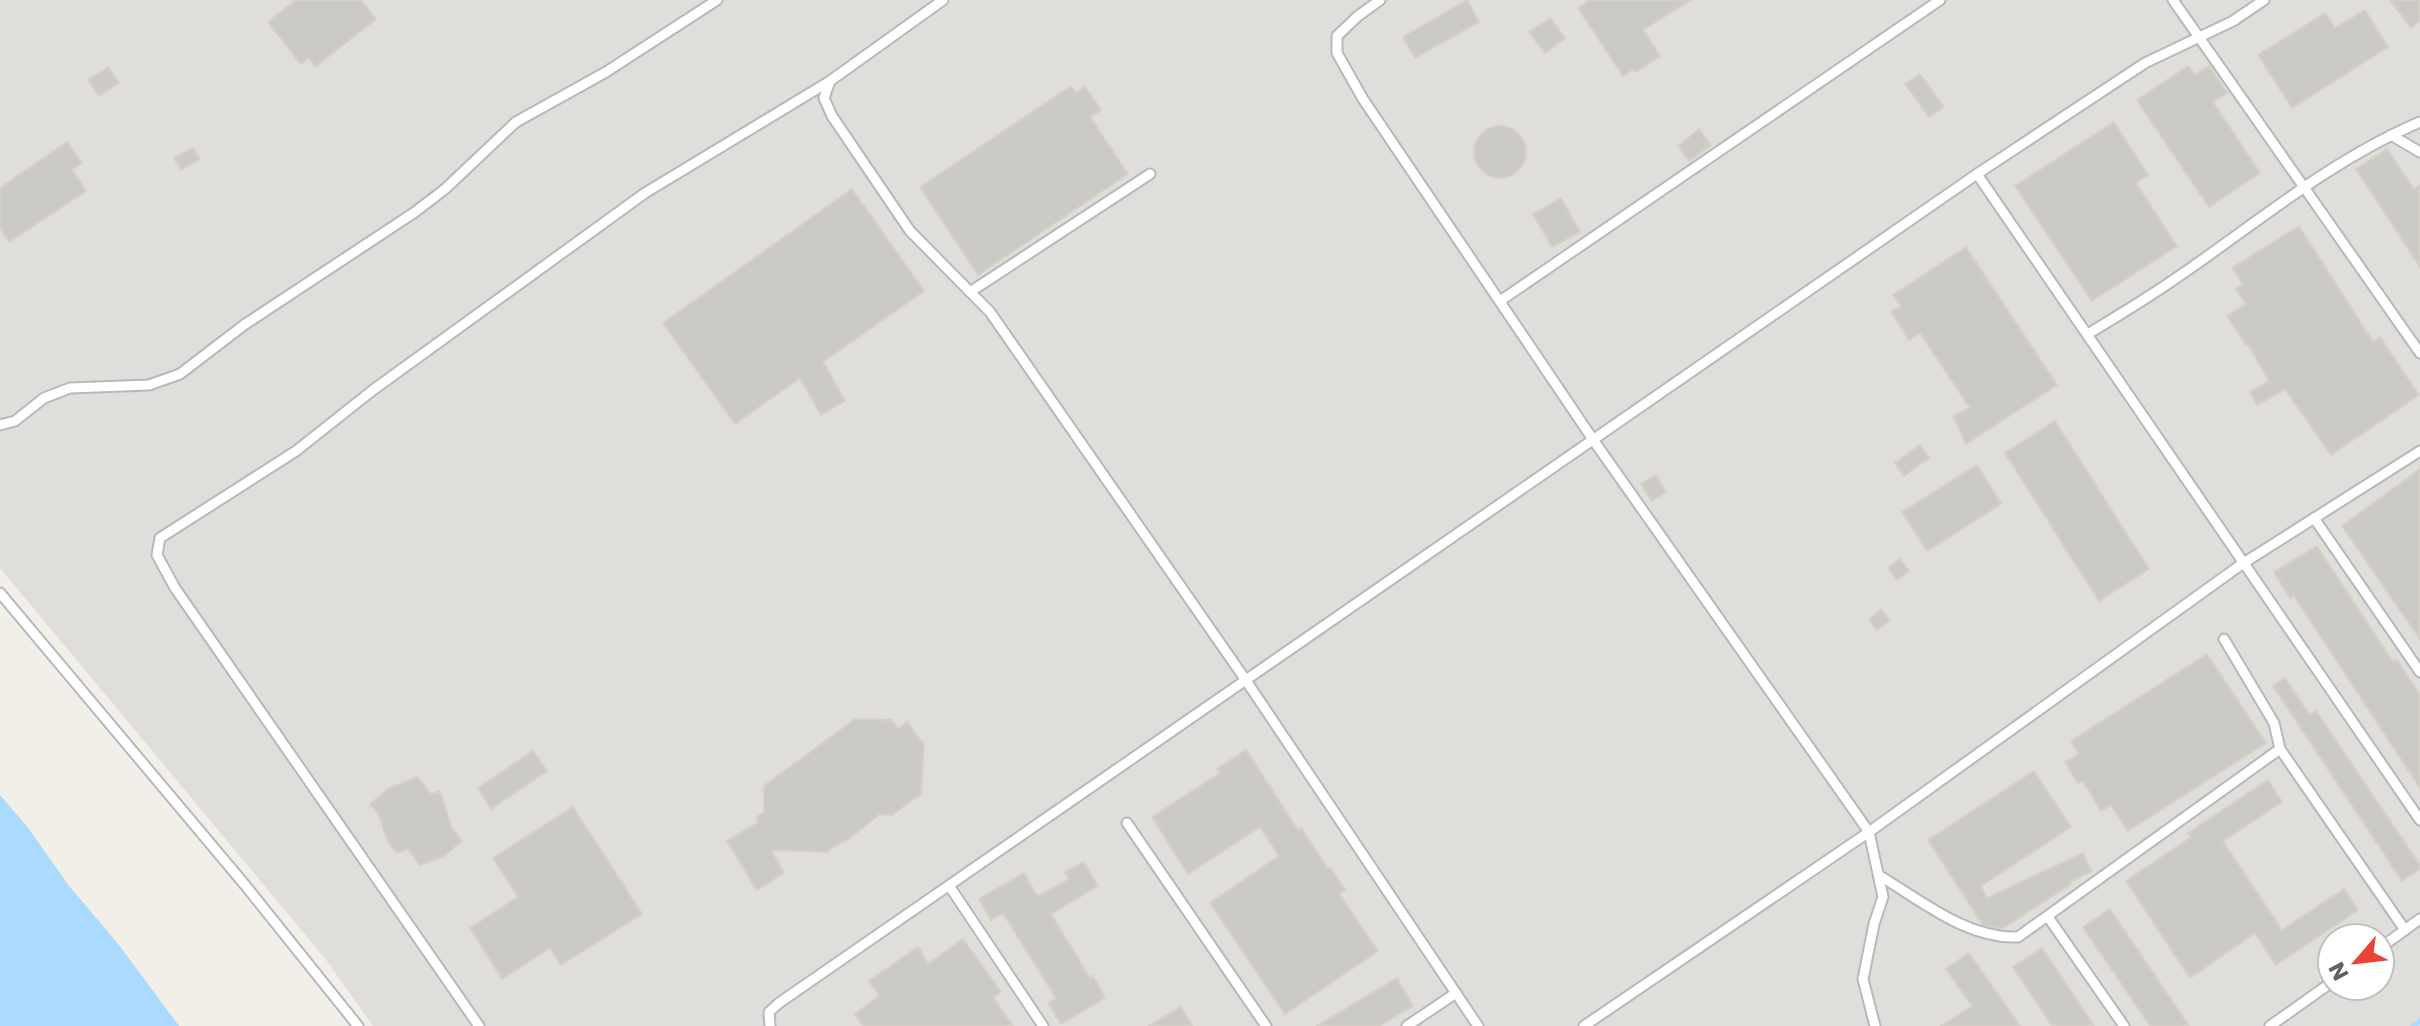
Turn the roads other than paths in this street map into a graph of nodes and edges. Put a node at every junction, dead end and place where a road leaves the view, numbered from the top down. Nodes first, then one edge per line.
1 (717, 0) edge
2 (943, 0) edge
3 (1380, 0) edge
4 (1940, 0) edge
5 (2173, 0) edge
6 (2264, 0) edge
7 (2198, 35) junction
8 (830, 81) junction
9 (2420, 122) edge
10 (2391, 135) junction
11 (2420, 152) edge
12 (1150, 174) dead end
13 (1977, 174) junction
14 (2303, 187) junction
15 (970, 292) junction
16 (1500, 301) junction
17 (2088, 334) junction
18 (2420, 353) edge
19 (0, 425) edge
20 (1594, 441) junction
21 (2420, 451) edge
22 (2314, 518) junction
23 (2242, 564) junction
24 (0, 593) edge
25 (2224, 639) dead end
26 (2420, 672) edge
27 (1245, 679) junction
28 (2280, 749) junction
29 (2420, 820) edge
30 (1127, 823) dead end
31 (1869, 832) junction
32 (1880, 876) junction
33 (950, 887) junction
34 (2048, 917) junction
35 (2420, 919) edge
36 (2405, 930) junction
37 (2396, 936) edge
38 (1456, 993) junction
39 (2316, 993) edge
40 (358, 1026) edge
41 (479, 1026) edge
42 (770, 1026) edge
43 (1043, 1026) edge
44 (1266, 1026) edge
45 (1407, 1026) edge
46 (1478, 1026) edge
47 (1584, 1026) edge
48 (1875, 1026) edge
49 (2124, 1026) edge
50 (2270, 1026) edge

1 - 19 lane
2 - 8 lane
3 - 16 lane
4 - 16 lane
5 - 7 lane
6 - 7 lane
7 - 13 lane
7 - 14 lane
8 - 15 lane
8 - 41 lane
9 - 10 lane
10 - 11 lane
10 - 14 lane
12 - 15 lane
13 - 17 lane
13 - 20 lane
14 - 17 lane
14 - 18 lane
15 - 27 lane
16 - 20 lane
17 - 23 lane
20 - 27 lane
20 - 31 lane
21 - 22 lane
22 - 23 lane
22 - 26 lane
23 - 29 lane
23 - 31 lane
24 - 40 lane
25 - 28 lane
27 - 33 lane
27 - 38 lane
28 - 34 lane
28 - 36 lane
30 - 44 lane
31 - 32 lane
31 - 47 lane
32 - 34 lane
32 - 48 lane
33 - 42 lane
33 - 43 lane
34 - 49 lane
35 - 36 lane
36 - 37 lane
38 - 45 lane
38 - 46 lane
39 - 50 lane

